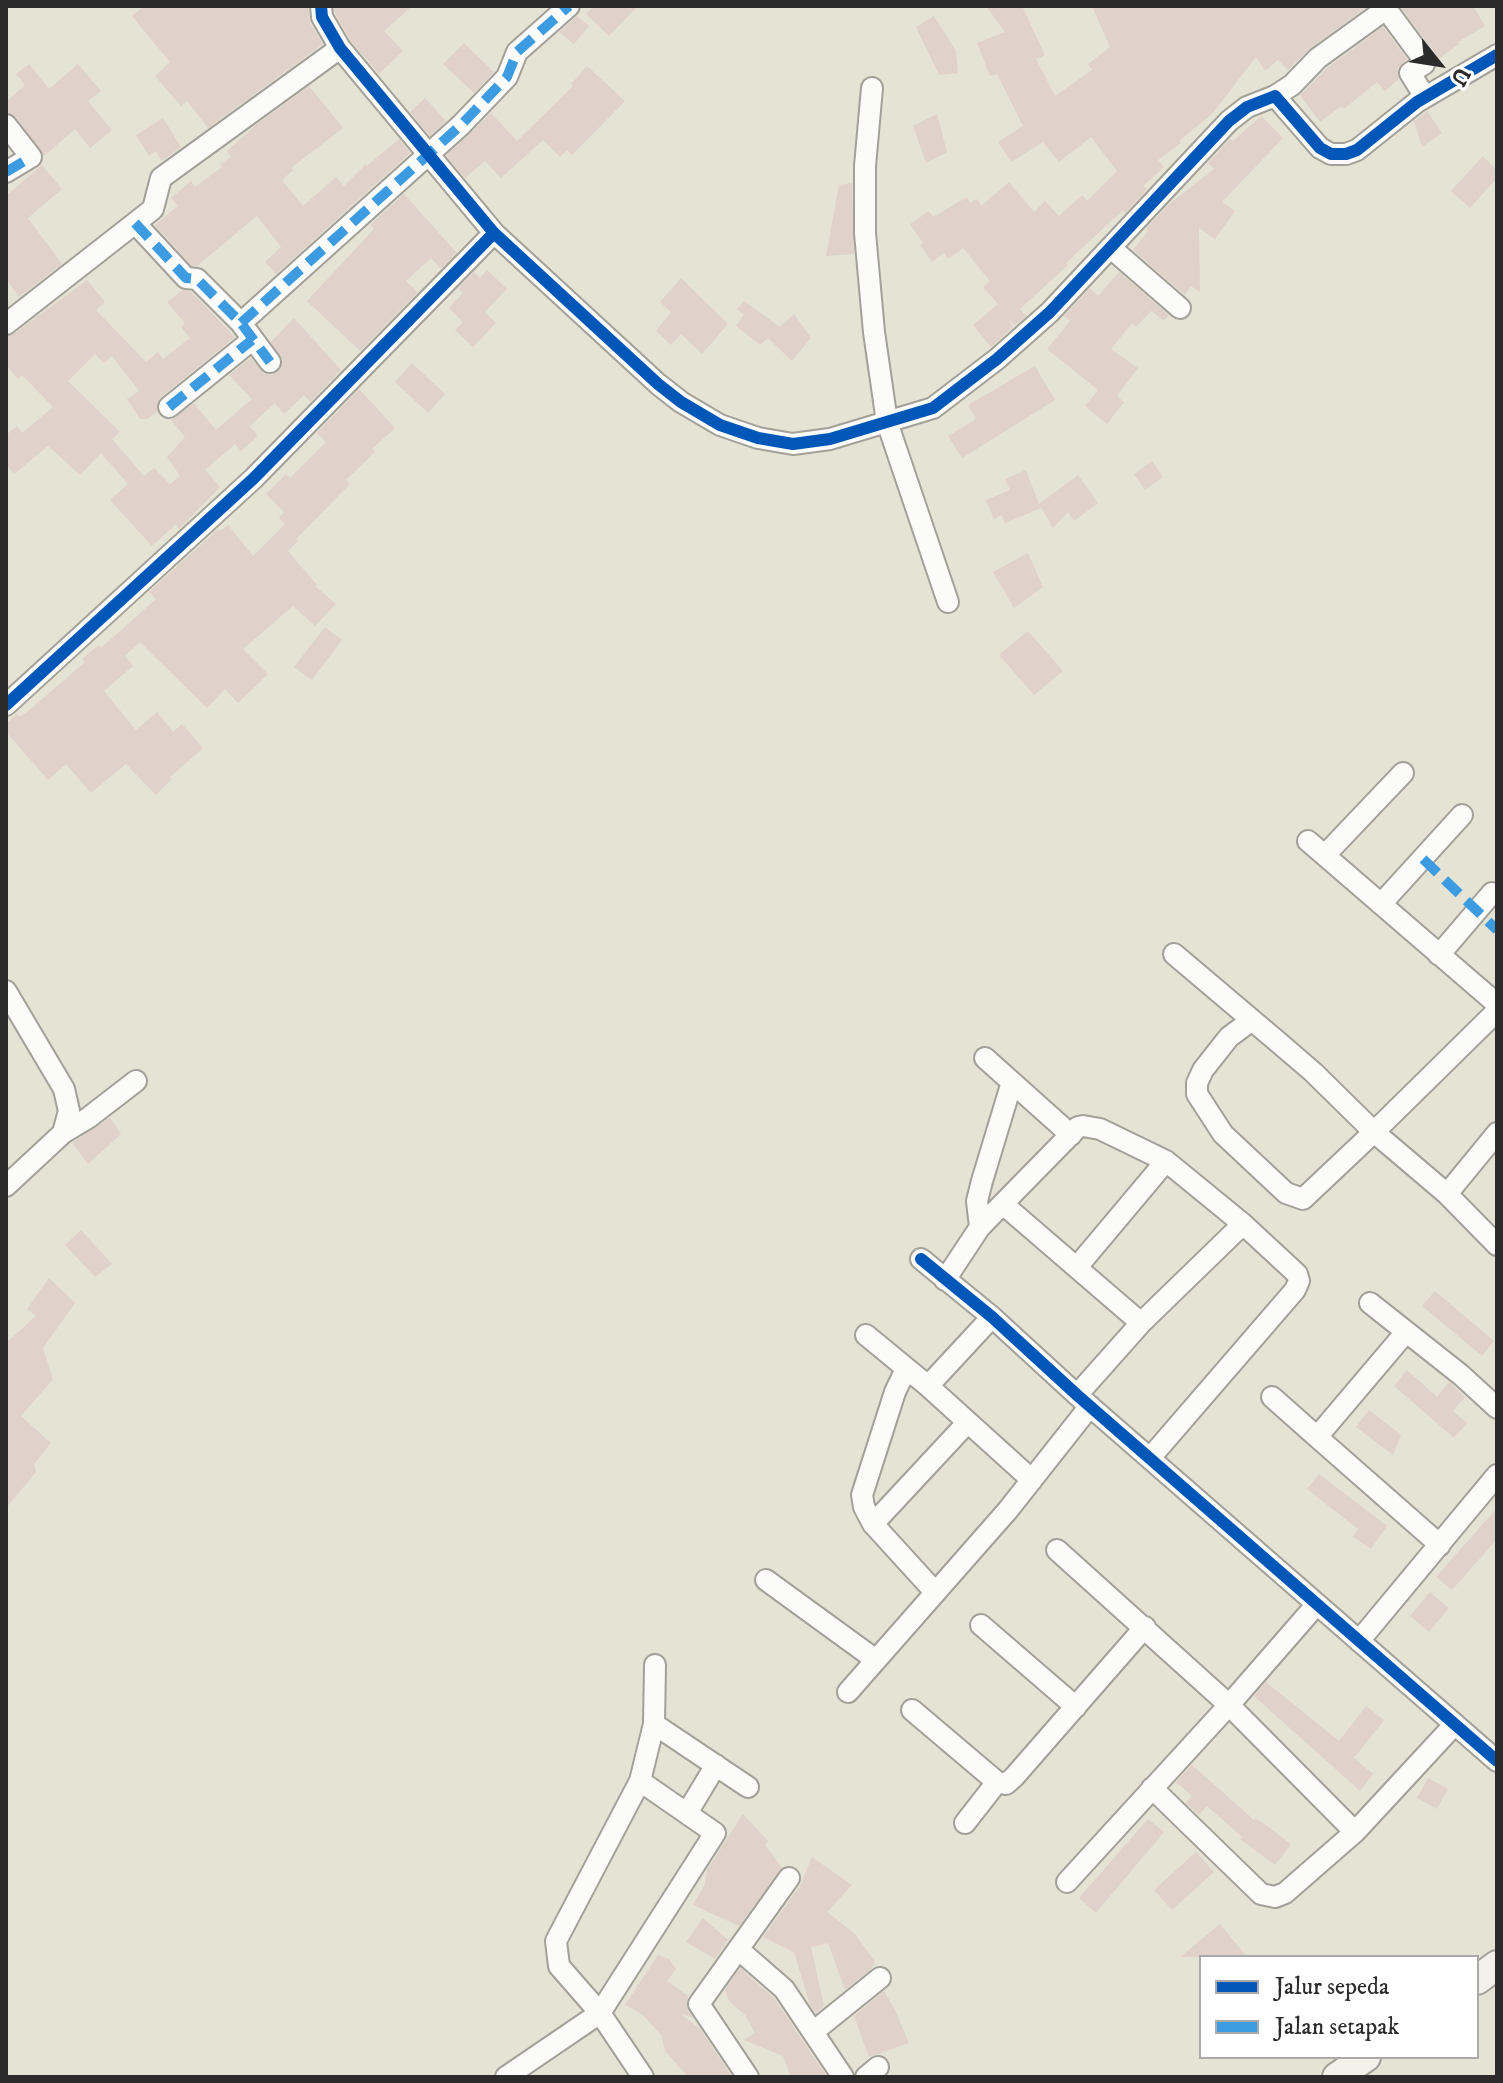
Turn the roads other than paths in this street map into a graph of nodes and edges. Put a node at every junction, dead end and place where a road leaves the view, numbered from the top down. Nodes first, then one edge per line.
1 (321, 6) edge
2 (569, 6) edge
3 (1385, 8) edge
4 (340, 48) junction
5 (1497, 55) edge
6 (872, 88) dead end
7 (1275, 96) junction
8 (1425, 97) junction
9 (6, 125) edge
10 (428, 153) junction
11 (6, 172) edge
12 (135, 223) junction
13 (494, 233) junction
14 (1111, 248) junction
15 (1180, 308) dead end
16 (6, 324) edge
17 (246, 331) junction
18 (270, 362) dead end
19 (169, 407) dead end
20 (893, 421) junction
21 (948, 602) dead end
22 (6, 705) edge
23 (1403, 773) dead end
24 (1462, 815) dead end
25 (1308, 841) dead end
26 (1325, 855) junction
27 (1492, 893) dead end
28 (1381, 904) junction
29 (1174, 954) dead end
30 (1439, 955) junction
31 (6, 991) edge
32 (1497, 1004) edge
33 (1497, 1011) edge
34 (1252, 1020) junction
35 (985, 1058) dead end
36 (136, 1081) dead end
37 (1012, 1082) junction
38 (1374, 1132) junction
39 (63, 1133) junction
40 (1497, 1133) edge
41 (1071, 1135) junction
42 (1166, 1161) junction
43 (6, 1186) edge
44 (1447, 1194) junction
45 (1004, 1205) junction
46 (1243, 1224) junction
47 (980, 1227) junction
48 (1497, 1245) edge
49 (921, 1259) dead end
50 (1077, 1267) junction
51 (945, 1280) junction
52 (1370, 1303) dead end
53 (992, 1317) junction
54 (1141, 1323) junction
55 (1406, 1332) junction
56 (866, 1335) dead end
57 (906, 1369) junction
58 (928, 1386) junction
59 (1272, 1397) dead end
60 (1083, 1400) junction
61 (1497, 1408) edge
62 (967, 1423) junction
63 (1317, 1437) junction
64 (1150, 1458) junction
65 (1497, 1475) edge
66 (1032, 1480) junction
67 (873, 1524) junction
68 (1440, 1545) junction
69 (1057, 1550) dead end
70 (766, 1580) dead end
71 (935, 1592) junction
72 (1317, 1604) junction
73 (981, 1625) dead end
74 (1145, 1627) junction
75 (1359, 1641) junction
76 (876, 1660) junction
77 (655, 1665) dead end
78 (848, 1692) dead end
79 (1229, 1705) junction
80 (1076, 1707) junction
81 (912, 1710) dead end
82 (654, 1724) junction
83 (1455, 1724) junction
84 (1497, 1761) edge
85 (716, 1765) junction
86 (640, 1781) junction
87 (997, 1782) junction
88 (748, 1787) dead end
89 (1152, 1788) junction
90 (687, 1813) junction
91 (965, 1823) dead end
92 (1355, 1832) junction
93 (789, 1878) dead end
94 (1067, 1882) dead end
95 (738, 1949) junction
96 (1497, 1965) edge
97 (880, 1978) dead end
98 (1479, 1978) edge
99 (600, 2013) junction
100 (813, 2032) junction
101 (1363, 2059) edge
102 (501, 2071) edge
103 (643, 2077) edge
104 (748, 2077) edge
105 (843, 2077) edge
106 (1337, 2077) edge

1 - 4 street
2 - 10 street
3 - 7 street
3 - 8 street
4 - 10 street
4 - 12 street
5 - 8 street
6 - 20 street
7 - 8 street
7 - 14 street
9 - 11 street
10 - 13 street
10 - 17 street
12 - 16 street
12 - 17 street
13 - 20 street
13 - 22 street
14 - 15 street
14 - 20 street
17 - 18 street
17 - 19 street
20 - 21 street
23 - 26 street
24 - 28 street
25 - 26 street
26 - 28 street
27 - 30 street
28 - 30 street
29 - 34 street
30 - 32 street
31 - 39 street
33 - 38 street
34 - 38 street
34 - 38 street
35 - 37 street
36 - 39 street
37 - 41 street
37 - 47 street
38 - 44 street
39 - 43 street
40 - 44 street
41 - 42 street
41 - 45 street
42 - 46 street
42 - 50 street
44 - 48 street
45 - 47 street
45 - 50 street
46 - 54 street
46 - 64 street
47 - 51 street
49 - 51 street
50 - 54 street
51 - 53 street
52 - 55 street
53 - 58 street
53 - 60 street
54 - 60 street
55 - 61 street
55 - 63 street
56 - 57 street
57 - 58 street
57 - 67 street
58 - 62 street
59 - 63 street
60 - 64 street
60 - 66 street
62 - 66 street
62 - 67 street
63 - 68 street
64 - 72 street
65 - 68 street
66 - 71 street
67 - 71 street
68 - 75 street
69 - 74 street
70 - 76 street
71 - 76 street
72 - 75 street
72 - 79 street
73 - 80 street
74 - 79 street
74 - 80 street
75 - 83 street
76 - 78 street
77 - 82 street
79 - 89 street
79 - 92 street
80 - 87 street
81 - 87 street
82 - 85 street
82 - 86 street
83 - 84 street
83 - 92 street
85 - 88 street
85 - 90 street
86 - 90 street
86 - 99 street
87 - 91 street
89 - 92 street
89 - 94 street
90 - 99 street
93 - 95 street
95 - 100 street
95 - 104 street
96 - 98 main road
97 - 100 street
99 - 102 street
99 - 103 street
100 - 105 street
101 - 106 main road

